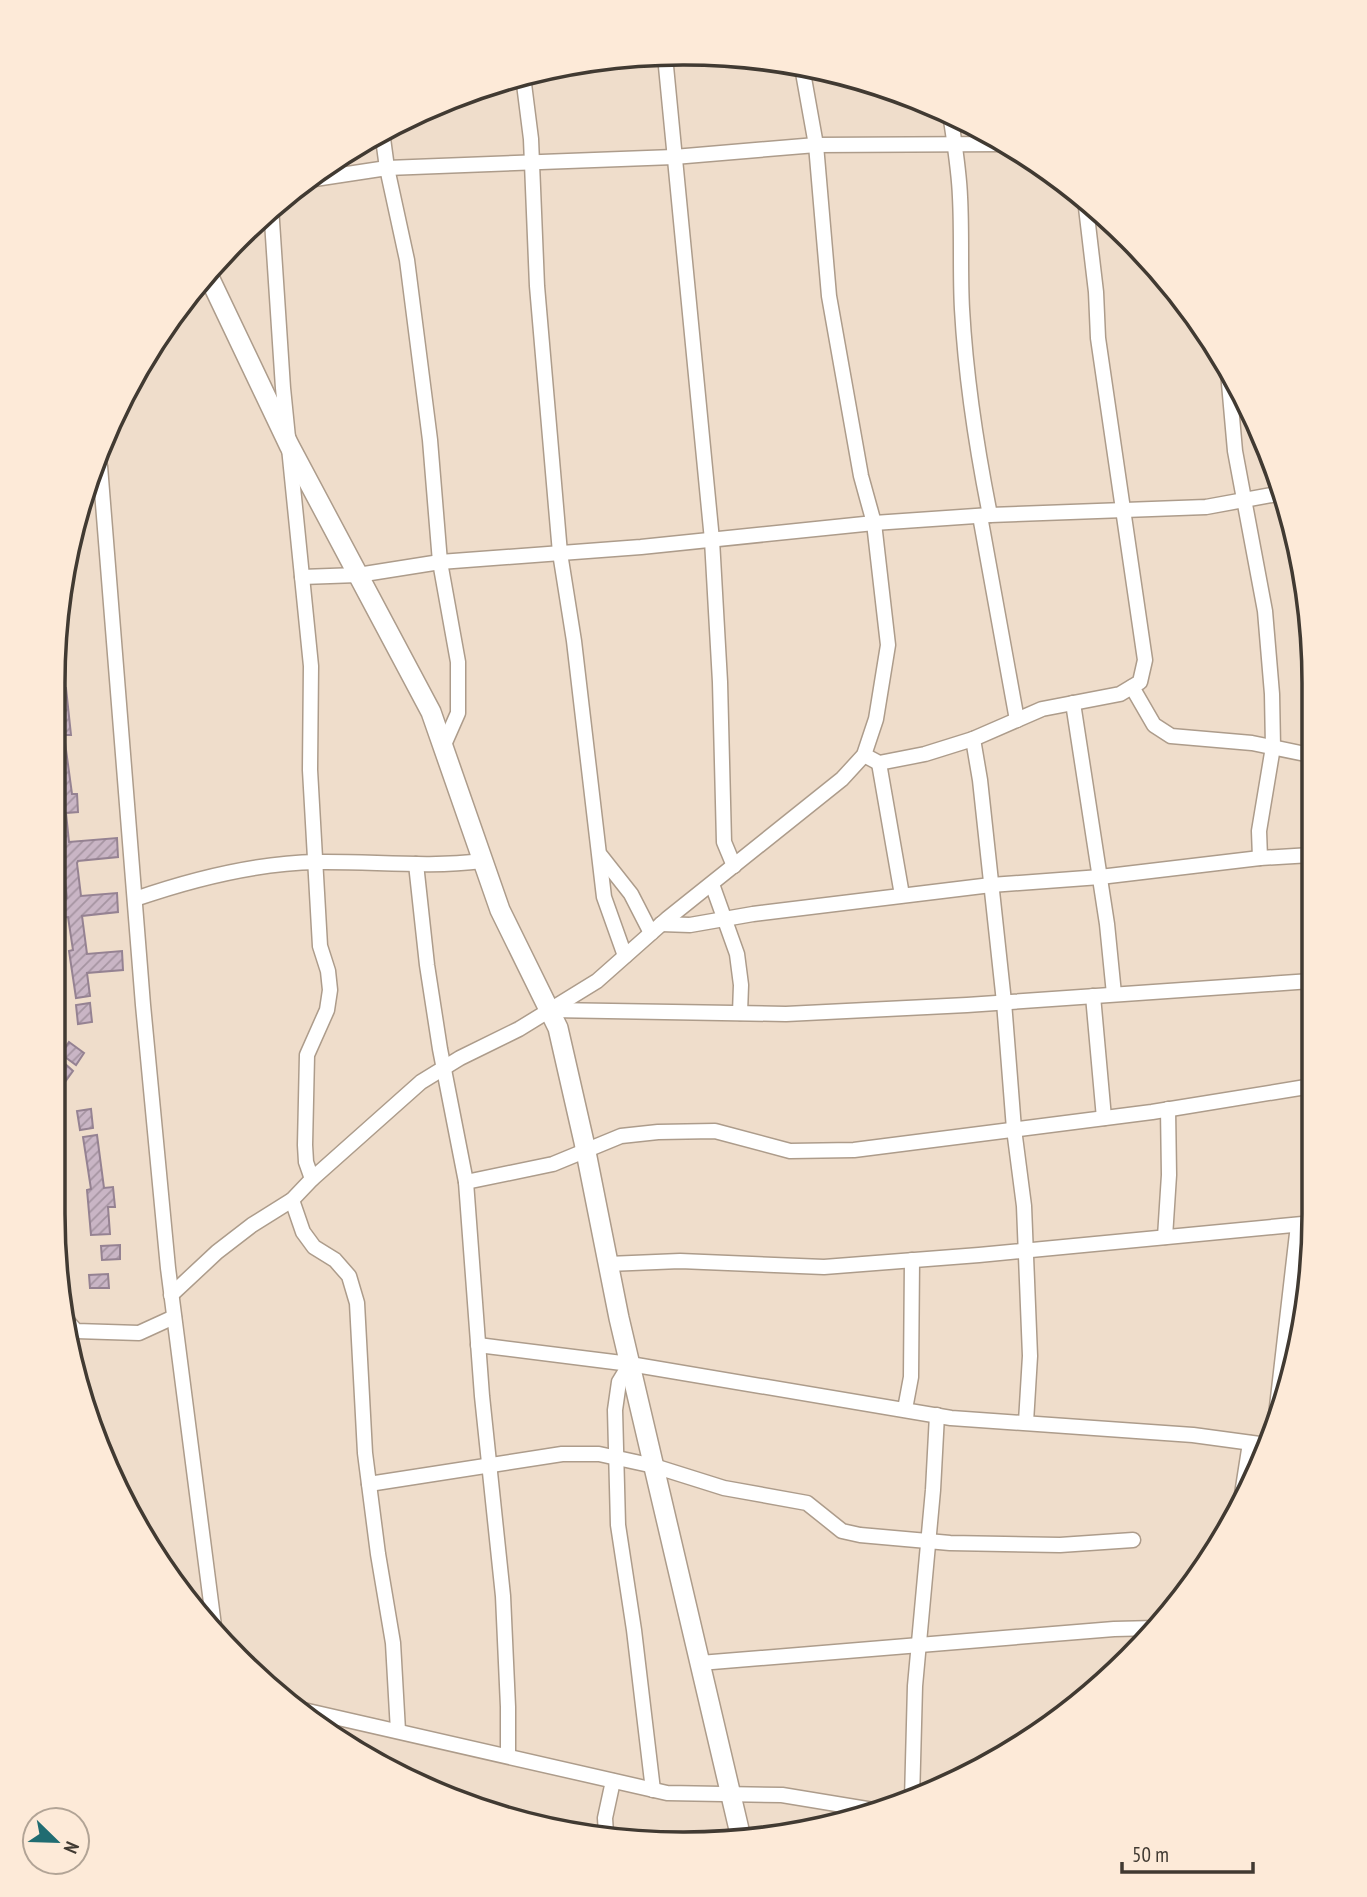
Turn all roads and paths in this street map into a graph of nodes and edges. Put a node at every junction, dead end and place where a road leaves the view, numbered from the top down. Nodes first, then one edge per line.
1 (666, 65) edge
2 (804, 77) edge
3 (524, 86) edge
4 (952, 127) edge
5 (384, 143) edge
6 (955, 143) junction
7 (985, 144) edge
8 (816, 145) junction
9 (674, 157) junction
10 (531, 164) junction
11 (387, 169) junction
12 (329, 177) edge
13 (1087, 215) edge
14 (272, 222) edge
15 (212, 283) edge
16 (1230, 395) edge
17 (289, 445) junction
18 (101, 477) edge
19 (1272, 495) edge
20 (1244, 499) junction
21 (1123, 510) junction
22 (985, 515) junction
23 (874, 523) junction
24 (712, 540) junction
25 (560, 553) junction
26 (440, 562) junction
27 (358, 575) junction
28 (302, 577) junction
29 (1132, 687) junction
30 (1073, 703) junction
31 (1017, 720) junction
32 (973, 739) junction
33 (443, 747) junction
34 (1273, 747) junction
35 (1302, 753) edge
36 (864, 755) junction
37 (879, 763) junction
38 (600, 855) junction
39 (1302, 856) edge
40 (1260, 858) junction
41 (314, 862) junction
42 (482, 862) junction
43 (416, 864) junction
44 (734, 866) junction
45 (1100, 877) junction
46 (712, 884) junction
47 (991, 885) junction
48 (902, 895) junction
49 (135, 900) junction
50 (724, 919) junction
51 (656, 928) junction
52 (625, 956) junction
53 (1302, 982) edge
54 (1114, 994) junction
55 (1093, 996) junction
56 (1004, 1002) junction
57 (549, 1010) junction
58 (740, 1013) junction
59 (444, 1068) junction
60 (1302, 1088) edge
61 (1168, 1109) junction
62 (1104, 1118) junction
63 (1014, 1129) junction
64 (586, 1152) junction
65 (312, 1179) junction
66 (466, 1182) junction
67 (292, 1200) junction
68 (1302, 1224) edge
69 (1165, 1237) junction
70 (1026, 1251) junction
71 (912, 1260) junction
72 (1300, 1260) edge
73 (608, 1264) junction
74 (172, 1295) junction
75 (174, 1317) junction
76 (76, 1331) edge
77 (478, 1345) junction
78 (1287, 1349) edge
79 (630, 1364) junction
80 (905, 1409) junction
81 (937, 1415) junction
82 (1027, 1422) junction
83 (1250, 1443) junction
84 (1257, 1444) edge
85 (615, 1457) junction
86 (489, 1464) junction
87 (654, 1466) junction
88 (1246, 1470) edge
89 (369, 1484) junction
90 (929, 1540) junction
91 (1133, 1540) dead end
92 (212, 1614) edge
93 (1138, 1633) edge
94 (919, 1646) junction
95 (700, 1663) junction
96 (320, 1714) edge
97 (398, 1731) junction
98 (508, 1756) junction
99 (614, 1781) junction
100 (912, 1788) edge
101 (653, 1790) junction
102 (731, 1794) junction
103 (856, 1807) edge
104 (606, 1827) edge
105 (739, 1829) edge

1 - 9 street
2 - 8 street
3 - 10 street
4 - 6 street
5 - 11 street
6 - 7 street
6 - 8 street
6 - 22 street
8 - 9 street
8 - 23 street
9 - 10 street
9 - 24 street
10 - 11 street
10 - 25 street
11 - 12 street
11 - 26 street
13 - 21 street
14 - 17 street
15 - 17 street
16 - 20 street
17 - 27 street
17 - 28 street
18 - 49 street
19 - 20 street
20 - 21 street
20 - 34 street
21 - 22 street
21 - 29 street
22 - 23 street
22 - 31 street
23 - 24 street
23 - 36 street
24 - 25 street
24 - 44 street
25 - 26 street
25 - 38 street
26 - 27 street
26 - 33 street
27 - 28 street
27 - 33 street
28 - 41 street
29 - 30 street
29 - 34 street
30 - 31 street
30 - 45 street
31 - 32 street
32 - 37 street
32 - 47 street
33 - 42 street
34 - 35 street
34 - 40 street
36 - 37 street
36 - 44 street
37 - 48 street
38 - 51 street
38 - 52 street
39 - 40 street
40 - 45 street
41 - 43 street
41 - 49 street
41 - 65 street
42 - 43 street
42 - 57 street
43 - 59 street
44 - 46 street
45 - 47 street
45 - 54 street
46 - 50 street
46 - 51 street
47 - 48 street
47 - 56 street
48 - 50 street
49 - 74 street
50 - 51 street
50 - 58 street
51 - 52 street
52 - 57 street
53 - 54 street
54 - 55 street
55 - 56 street
55 - 62 street
56 - 58 street
56 - 63 street
57 - 58 street
57 - 59 street
57 - 64 street
59 - 65 street
59 - 66 street
60 - 61 street
61 - 62 street
61 - 69 street
62 - 63 street
63 - 64 street
63 - 70 street
64 - 66 street
64 - 73 street
65 - 67 street
66 - 77 street
67 - 74 street
67 - 89 street
68 - 69 street
69 - 70 street
70 - 71 street
70 - 82 street
71 - 73 street
71 - 80 street
72 - 78 street
73 - 79 street
74 - 75 street
75 - 76 street
75 - 92 street
77 - 79 street
77 - 86 street
79 - 80 street
79 - 85 street
79 - 87 street
80 - 81 street
81 - 82 street
81 - 90 street
82 - 83 street
83 - 84 street
83 - 88 street
85 - 86 street
85 - 87 street
85 - 101 street
86 - 89 street
86 - 98 street
87 - 90 street
87 - 95 street
89 - 97 street
90 - 91 street
90 - 94 street
93 - 94 street
94 - 95 street
94 - 100 street
95 - 102 street
96 - 97 street
97 - 98 street
98 - 99 street
99 - 101 street
99 - 104 street
101 - 102 street
102 - 103 street
102 - 105 street

